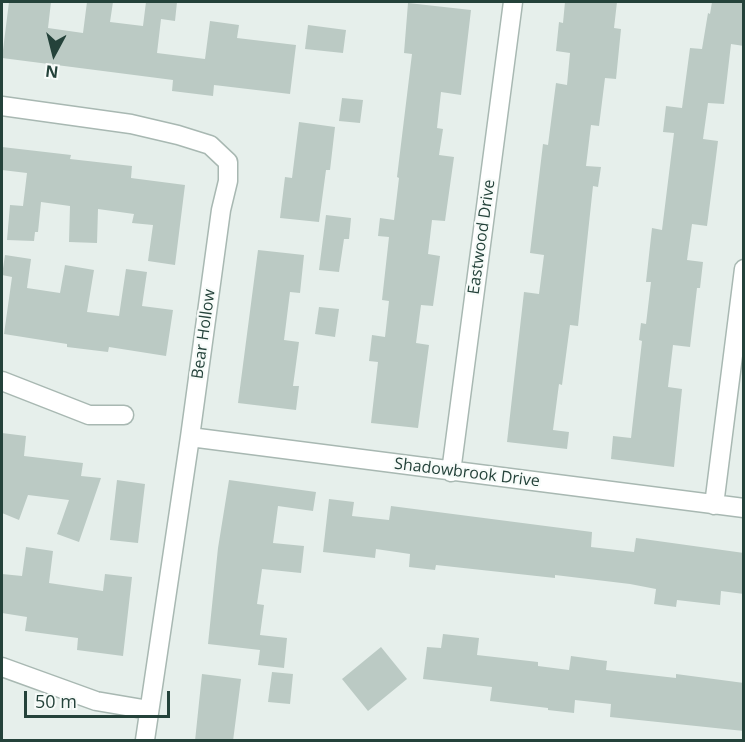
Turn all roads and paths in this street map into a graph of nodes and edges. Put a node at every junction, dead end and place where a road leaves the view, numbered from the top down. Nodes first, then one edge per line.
1 (513, 2) edge
2 (2, 106) edge
3 (744, 269) edge
4 (2, 381) edge
5 (124, 415) dead end
6 (190, 437) junction
7 (451, 472) junction
8 (714, 504) junction
9 (744, 508) edge
10 (2, 667) edge
11 (149, 710) junction
12 (145, 741) edge

1 - 7 street, Eastwood Drive
2 - 6 street, Bear Hollow
3 - 8 street
4 - 5 street
6 - 7 street, Shadowbrook Drive
6 - 11 street, Bear Hollow
7 - 8 street, Shadowbrook Drive
8 - 9 street, Shadowbrook Drive
10 - 11 street
11 - 12 street, Bear Hollow

